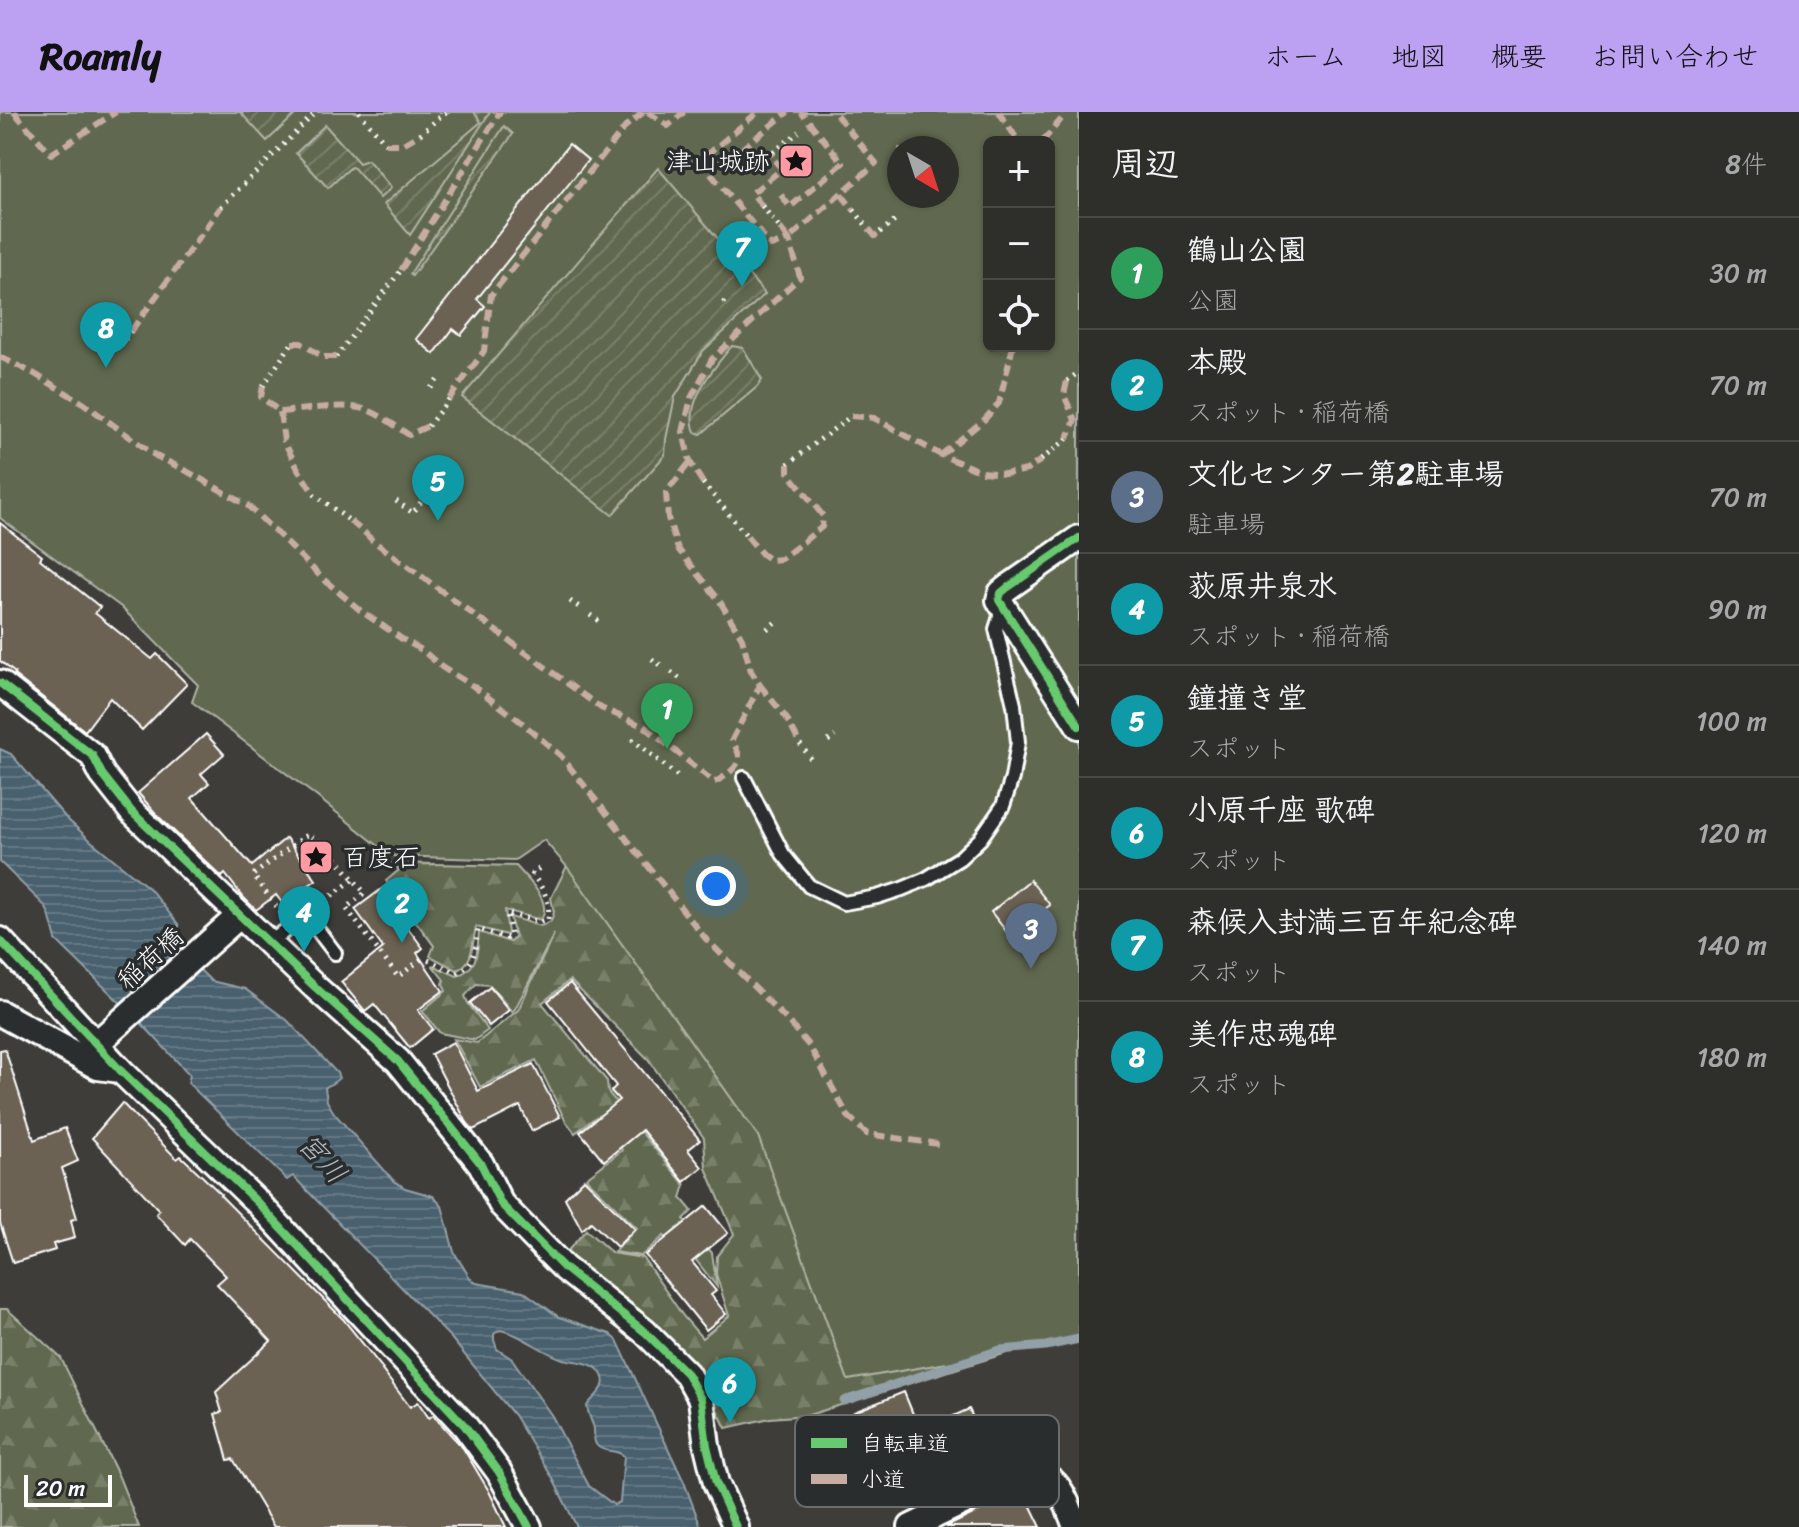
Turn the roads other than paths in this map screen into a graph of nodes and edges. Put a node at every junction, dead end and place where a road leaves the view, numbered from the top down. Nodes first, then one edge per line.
1 (1079, 538) edge
2 (1003, 607) junction
3 (0, 683) edge
4 (1079, 726) edge
5 (744, 778) dead end
6 (238, 917) junction
7 (0, 940) edge
8 (269, 943) junction
9 (335, 953) dead end
10 (0, 1013) edge
11 (100, 1041) junction
12 (120, 1070) junction
13 (1059, 1489) edge
14 (953, 1507) edge
15 (529, 1527) edge
16 (736, 1527) edge
17 (911, 1527) edge
18 (1076, 1527) edge

1 - 2 street
2 - 4 street
2 - 5 lane
3 - 6 street
6 - 8 street
6 - 11 street, 稲荷橋
7 - 11 street
8 - 9 lane
8 - 16 street
10 - 12 street
11 - 12 street
12 - 15 street
13 - 18 street
14 - 17 street

